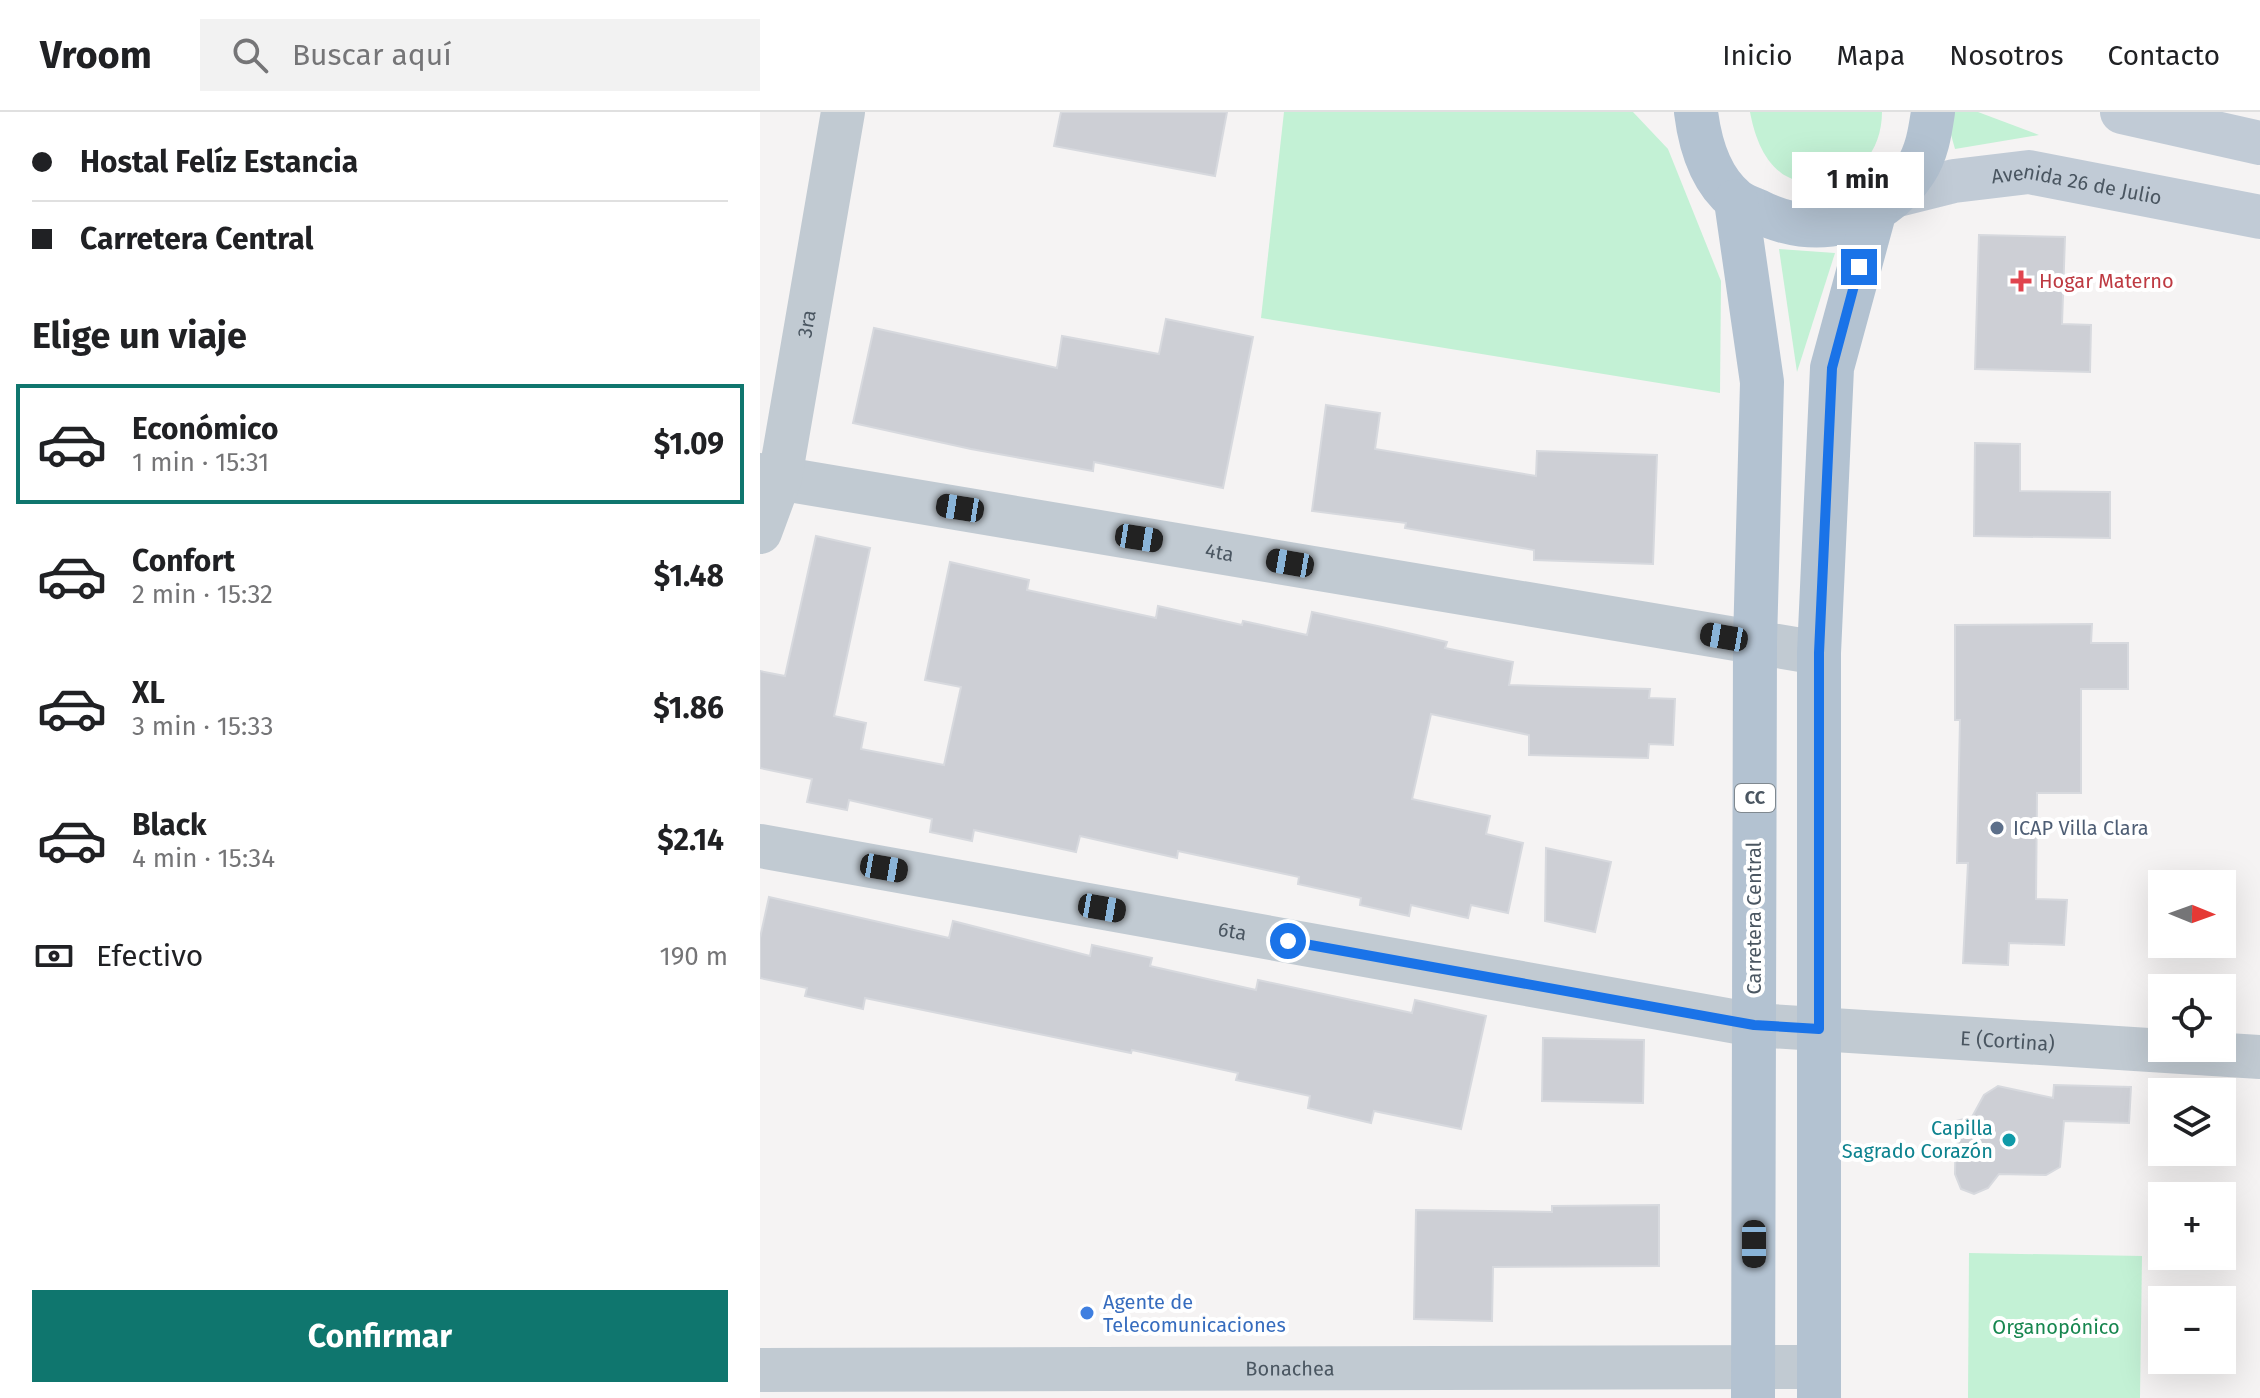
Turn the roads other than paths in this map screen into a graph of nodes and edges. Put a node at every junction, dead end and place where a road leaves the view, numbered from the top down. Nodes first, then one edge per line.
1 (843, 112) edge
2 (1933, 112) edge
3 (2122, 112) edge
4 (1692, 121) edge
5 (2260, 143) edge
6 (1736, 201) junction
7 (1884, 203) junction
8 (2260, 217) edge
9 (770, 476) edge
10 (760, 532) edge
11 (1755, 642) junction
12 (1819, 653) junction
13 (760, 846) edge
14 (1754, 1025) junction
15 (1819, 1029) junction
16 (2260, 1057) edge
17 (777, 1379) edge
18 (1753, 1383) edge
19 (1819, 1383) edge
20 (1213, 1384) edge

1 - 9 street, 3ra
2 - 7 main road
3 - 5 main road
4 - 6 main road, CC
6 - 7 main road, CC
6 - 11 main road, Carretera Central / CC
7 - 8 main road, Avenida 26 de Julio
7 - 12 main road
9 - 10 street, 3ra
9 - 11 street, 4ta
11 - 12 street, 4ta
11 - 14 main road, Carretera Central / CC
12 - 15 main road
13 - 14 street, 6ta
14 - 15 street, E (Cortina)
14 - 18 main road, Carretera Central / CC
15 - 16 street, E (Cortina)
15 - 19 main road
17 - 20 street, Bonachea
18 - 19 street, Bonachea
18 - 20 street, Bonachea

